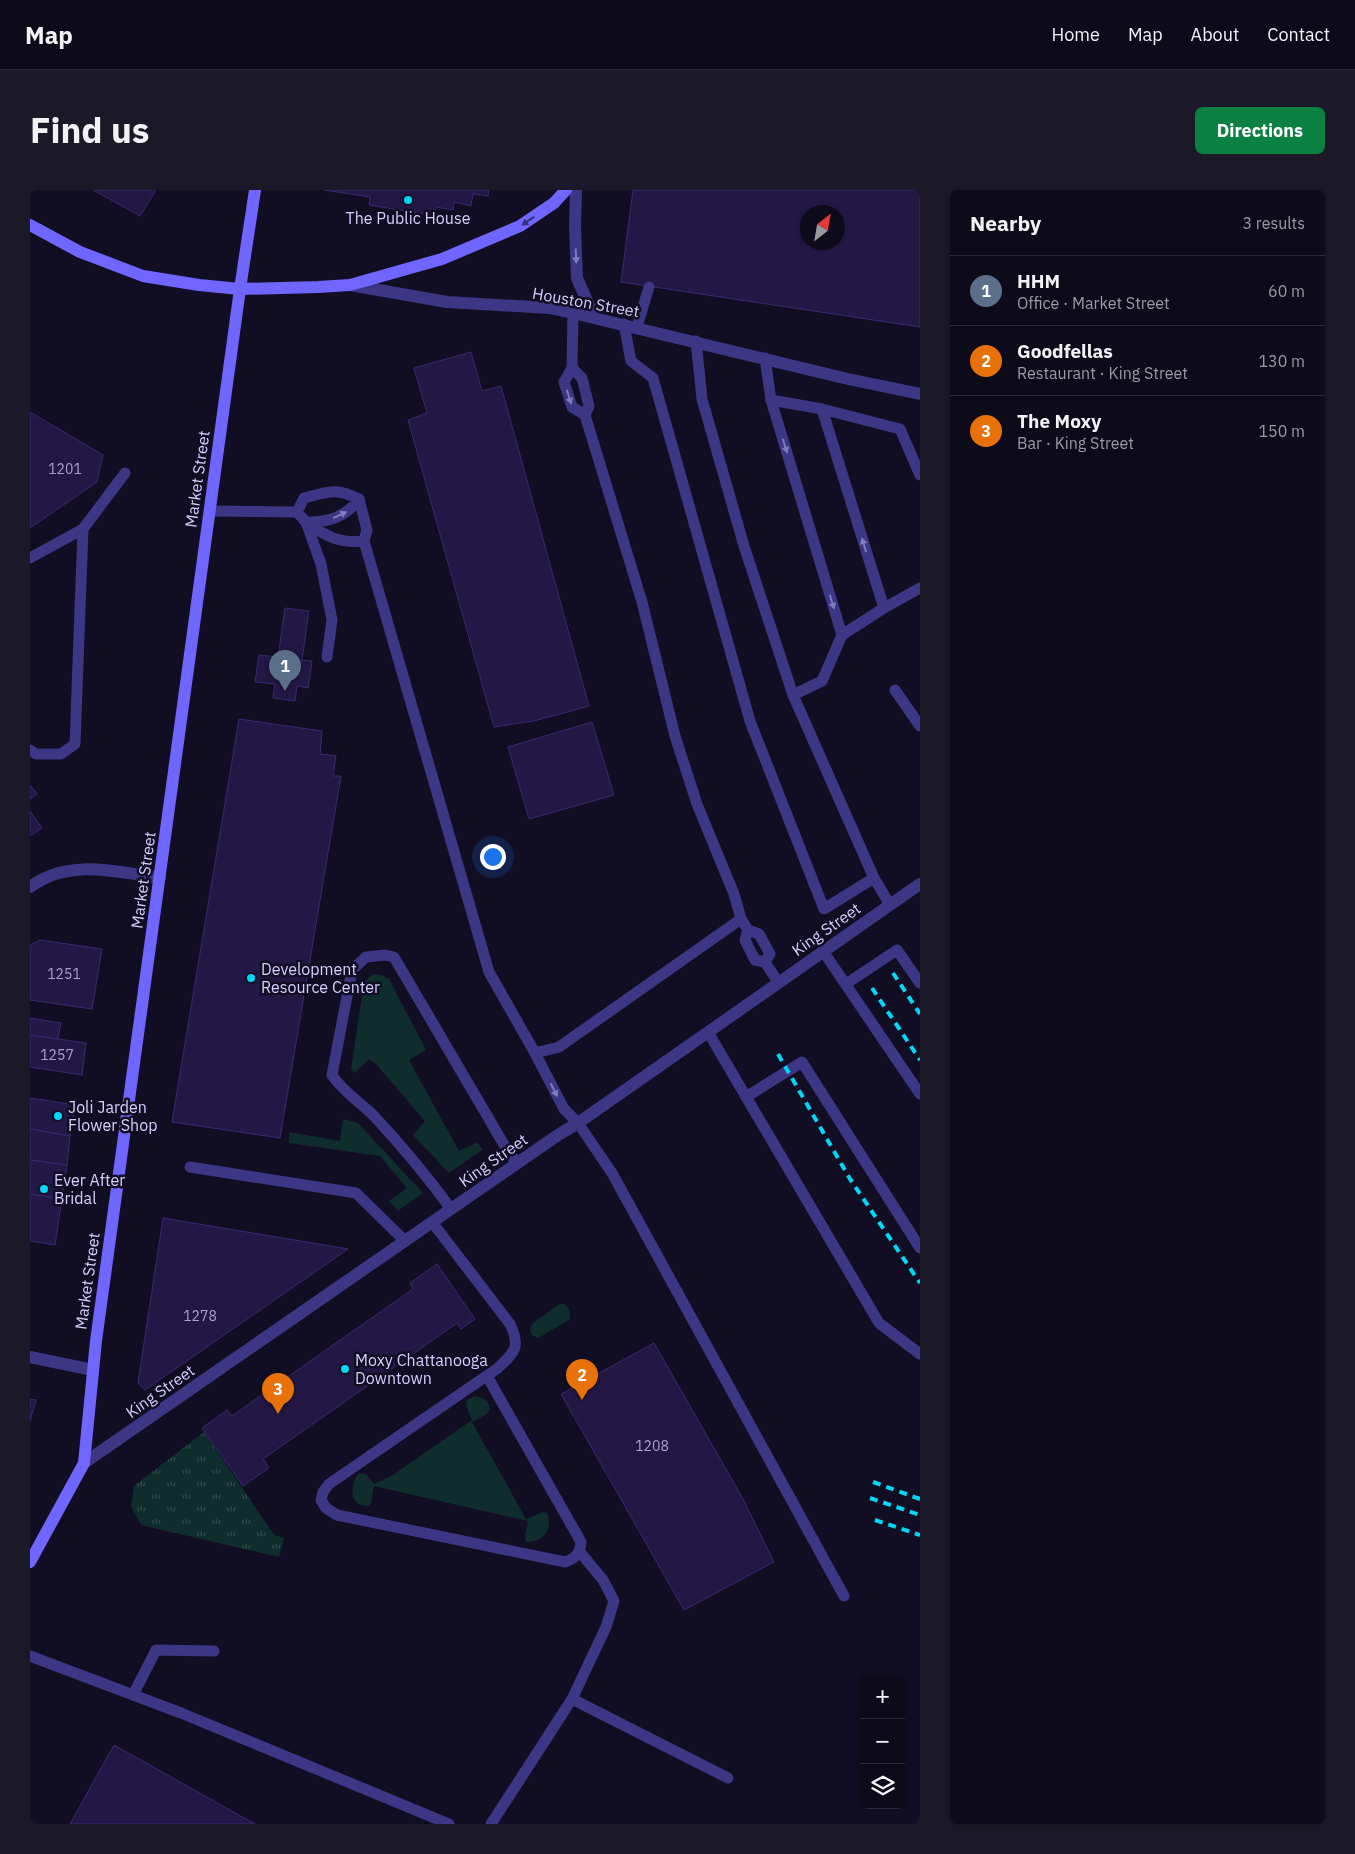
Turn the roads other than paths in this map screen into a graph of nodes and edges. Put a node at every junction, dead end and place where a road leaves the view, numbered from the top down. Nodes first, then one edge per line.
1 (255, 190) edge
2 (566, 190) edge
3 (576, 190) edge
4 (30, 225) edge
5 (350, 285) junction
6 (649, 286) dead end
7 (240, 289) junction
8 (573, 313) junction
9 (594, 317) junction
10 (624, 324) junction
11 (637, 327) junction
12 (696, 341) junction
13 (765, 358) junction
14 (572, 368) junction
15 (920, 394) edge
16 (771, 400) junction
17 (822, 409) junction
18 (585, 415) junction
19 (125, 473) dead end
20 (920, 475) edge
21 (359, 499) junction
22 (210, 511) junction
23 (297, 512) junction
24 (306, 522) junction
25 (83, 529) junction
26 (364, 541) junction
27 (30, 558) edge
28 (920, 588) edge
29 (884, 608) junction
30 (842, 635) junction
31 (326, 657) dead end
32 (895, 690) dead end
33 (793, 695) junction
34 (920, 726) edge
35 (30, 750) edge
36 (160, 878) junction
37 (874, 878) junction
38 (920, 884) edge
39 (30, 887) edge
40 (890, 905) junction
41 (741, 919) junction
42 (824, 951) junction
43 (778, 982) junction
44 (920, 983) edge
45 (846, 984) junction
46 (708, 1032) junction
47 (535, 1053) junction
48 (920, 1094) edge
49 (746, 1097) junction
50 (578, 1123) junction
51 (516, 1164) junction
52 (190, 1167) dead end
53 (451, 1209) junction
54 (432, 1222) junction
55 (405, 1241) junction
56 (920, 1248) edge
57 (920, 1354) edge
58 (30, 1358) edge
59 (92, 1370) junction
60 (487, 1376) junction
61 (84, 1463) junction
62 (580, 1552) junction
63 (30, 1562) edge
64 (844, 1596) dead end
65 (214, 1651) dead end
66 (30, 1656) edge
67 (133, 1695) junction
68 (572, 1699) junction
69 (728, 1778) dead end
70 (449, 1824) edge
71 (491, 1824) edge

1 - 7 main road, Market Street
2 -> 5 main road
3 -> 9 street
4 - 7 main road, Houston Street
5 - 7 main road, Houston Street
5 - 8 street, Houston Street
6 - 11 lane
7 - 22 main road, Market Street
8 - 9 street, Houston Street
8 - 14 lane
9 - 10 street, Houston Street
10 - 11 street, Houston Street
10 - 37 lane
11 - 12 street, Houston Street
12 - 13 street, Houston Street
12 - 33 lane
13 - 15 street, Houston Street
13 - 16 lane
14 - 18 lane
14 -> 18 lane
16 - 17 lane
16 -> 30 lane
17 - 20 lane
29 -> 17 lane
18 - 41 lane
19 - 25 lane
21 - 23 lane
24 -> 21 lane
21 - 26 lane
22 - 23 lane
22 - 36 main road, Market Street
23 - 24 lane
24 - 26 lane
24 - 31 lane
25 - 27 lane
25 - 35 lane
26 - 47 lane
28 - 29 lane
29 - 30 lane
30 - 33 lane
32 - 34 lane
33 - 37 lane
36 - 39 street
36 - 59 main road, Market Street
37 - 40 lane
38 - 40 street, King Street
40 - 42 street, King Street
41 - 43 lane
41 - 47 lane
42 - 43 street, King Street
42 - 45 lane
43 - 46 street, King Street
44 - 45 lane
45 - 48 lane
46 - 49 lane
46 - 50 street, King Street
47 -> 50 lane
49 - 56 lane
49 - 57 lane
50 - 51 street, King Street
50 - 64 lane
51 - 53 street, King Street
51 - 53 lane
52 - 55 lane
53 - 54 street, King Street
54 - 55 street, King Street
54 - 60 lane
55 - 61 street, King Street
58 - 59 street
59 - 61 main road, Market Street
60 - 62 lane
60 - 62 lane
61 - 63 main road, Market Street
62 - 68 lane
65 - 67 lane
66 - 67 lane
67 - 70 lane
68 - 69 lane
68 - 71 lane

